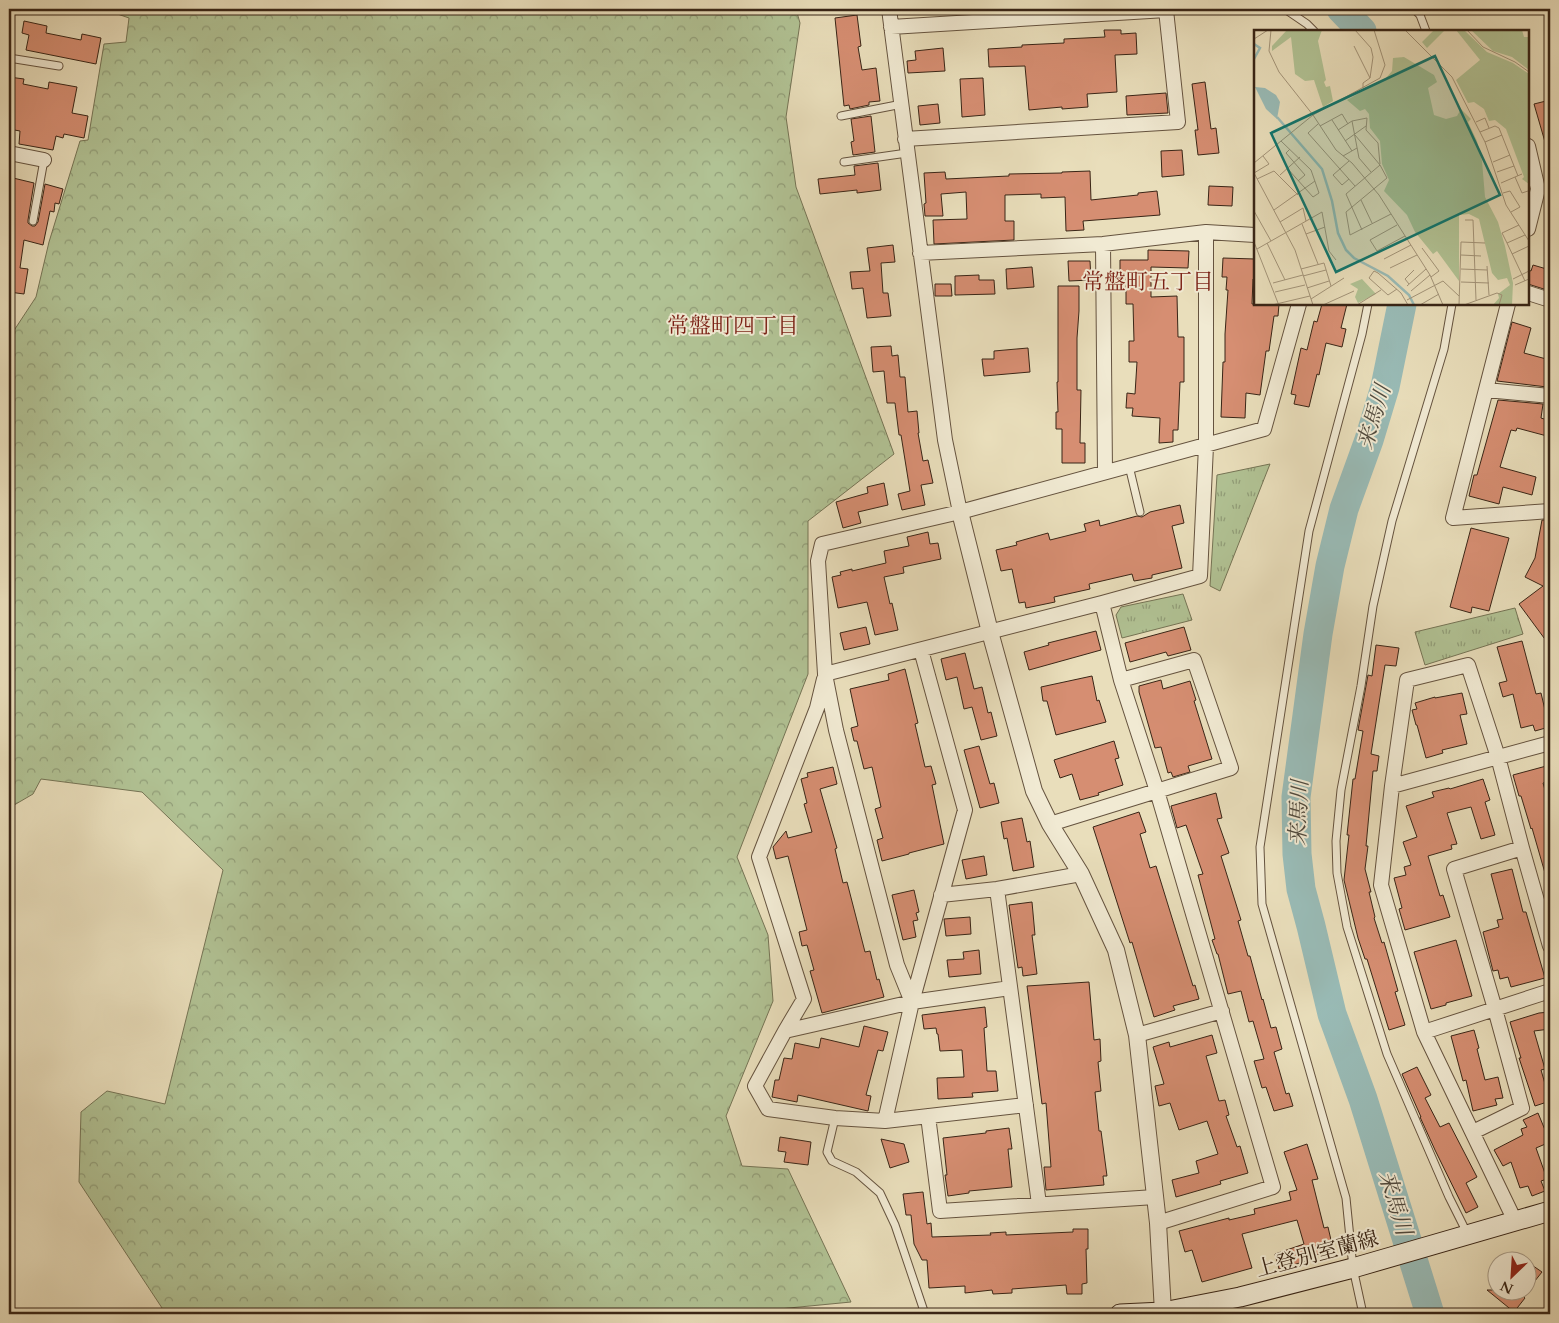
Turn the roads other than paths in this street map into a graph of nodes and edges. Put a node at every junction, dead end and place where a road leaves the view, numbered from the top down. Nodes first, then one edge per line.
1 (888, 9) edge
2 (1286, 9) edge
3 (1414, 9) edge
4 (891, 27) junction
5 (1313, 30) edge
6 (1426, 30) edge
7 (9, 58) edge
8 (59, 66) dead end
9 (902, 104) junction
10 (841, 116) dead end
11 (905, 139) junction
12 (1529, 150) edge
13 (9, 153) edge
14 (907, 153) junction
15 (44, 160) joint
16 (844, 162) dead end
17 (33, 221) dead end
18 (1529, 226) edge
19 (1206, 232) junction
20 (1254, 235) edge
21 (1103, 244) junction
22 (920, 253) junction
23 (1529, 293) edge
24 (1550, 300) edge
25 (1299, 305) edge
26 (1368, 305) edge
27 (1452, 305) edge
28 (1508, 305) edge
29 (1486, 390) junction
30 (1550, 396) edge
31 (1206, 446) junction
32 (1128, 466) junction
33 (1105, 472) junction
34 (1550, 511) edge
35 (960, 512) junction
36 (1140, 512) dead end
37 (1102, 604) junction
38 (990, 632) junction
39 (920, 650) junction
40 (825, 674) junction
41 (1121, 680) junction
42 (1550, 743) edge
43 (1498, 757) junction
44 (1392, 786) junction
45 (1157, 791) junction
46 (1050, 824) junction
47 (1522, 848) junction
48 (1081, 874) junction
49 (997, 889) junction
50 (942, 894) junction
51 (1550, 946) edge
52 (1010, 988) junction
53 (1550, 991) edge
54 (912, 1002) junction
55 (1495, 1009) junction
56 (1222, 1011) junction
57 (784, 1031) junction
58 (1424, 1032) junction
59 (1137, 1035) junction
60 (1026, 1105) junction
61 (928, 1116) junction
62 (835, 1118) junction
63 (885, 1121) junction
64 (1473, 1132) junction
65 (1155, 1198) junction
66 (1039, 1204) junction
67 (1550, 1211) edge
68 (1515, 1221) junction
69 (1158, 1223) junction
70 (1467, 1234) junction
71 (1353, 1268) junction
72 (1164, 1313) edge
73 (924, 1314) edge
74 (1120, 1314) edge
75 (1363, 1314) edge

1 - 4 street
2 - 5 lane
3 - 6 lane
4 - 9 street
4 - 11 street
7 - 8 lane
9 - 10 lane
9 - 11 street
11 - 14 street
12 - 18 street
13 - 15 street
14 - 16 lane
14 - 22 street
15 - 17 lane
19 - 20 street
19 - 21 street
19 - 31 street
21 - 22 street
21 - 33 street
22 - 35 street
23 - 24 street
25 - 31 street
26 - 71 lane
27 - 70 lane
28 - 29 street
29 - 30 street
29 - 34 street
31 - 32 street
31 - 37 street
32 - 33 street
32 - 36 lane
33 - 35 street
35 - 38 street
35 - 40 street
37 - 38 street
37 - 41 street
38 - 39 street
38 - 46 street
39 - 40 street
39 - 50 street
40 - 54 street
40 - 57 street
41 - 45 street
41 - 45 street
42 - 43 street
43 - 44 street
43 - 44 street
43 - 47 street
44 - 58 street
45 - 46 street
45 - 56 street
46 - 48 street
47 - 51 street
47 - 55 street
48 - 49 street
48 - 59 street
49 - 50 street
49 - 52 street
50 - 54 street
52 - 54 street
52 - 60 street
53 - 55 street
54 - 57 street
54 - 63 street
55 - 58 street
55 - 64 street
56 - 59 street
56 - 69 street
57 - 62 street
58 - 64 street
59 - 65 street
60 - 61 street
60 - 66 street
61 - 63 street
61 - 66 street
62 - 63 street
62 - 73 lane
64 - 68 street
65 - 66 street
65 - 69 street
67 - 68 main road, 上登別室蘭線
68 - 70 main road, 上登別室蘭線
69 - 72 street
70 - 71 main road, 上登別室蘭線
71 - 72 main road, 上登別室蘭線
71 - 75 lane
72 - 74 main road, 上登別室蘭線

